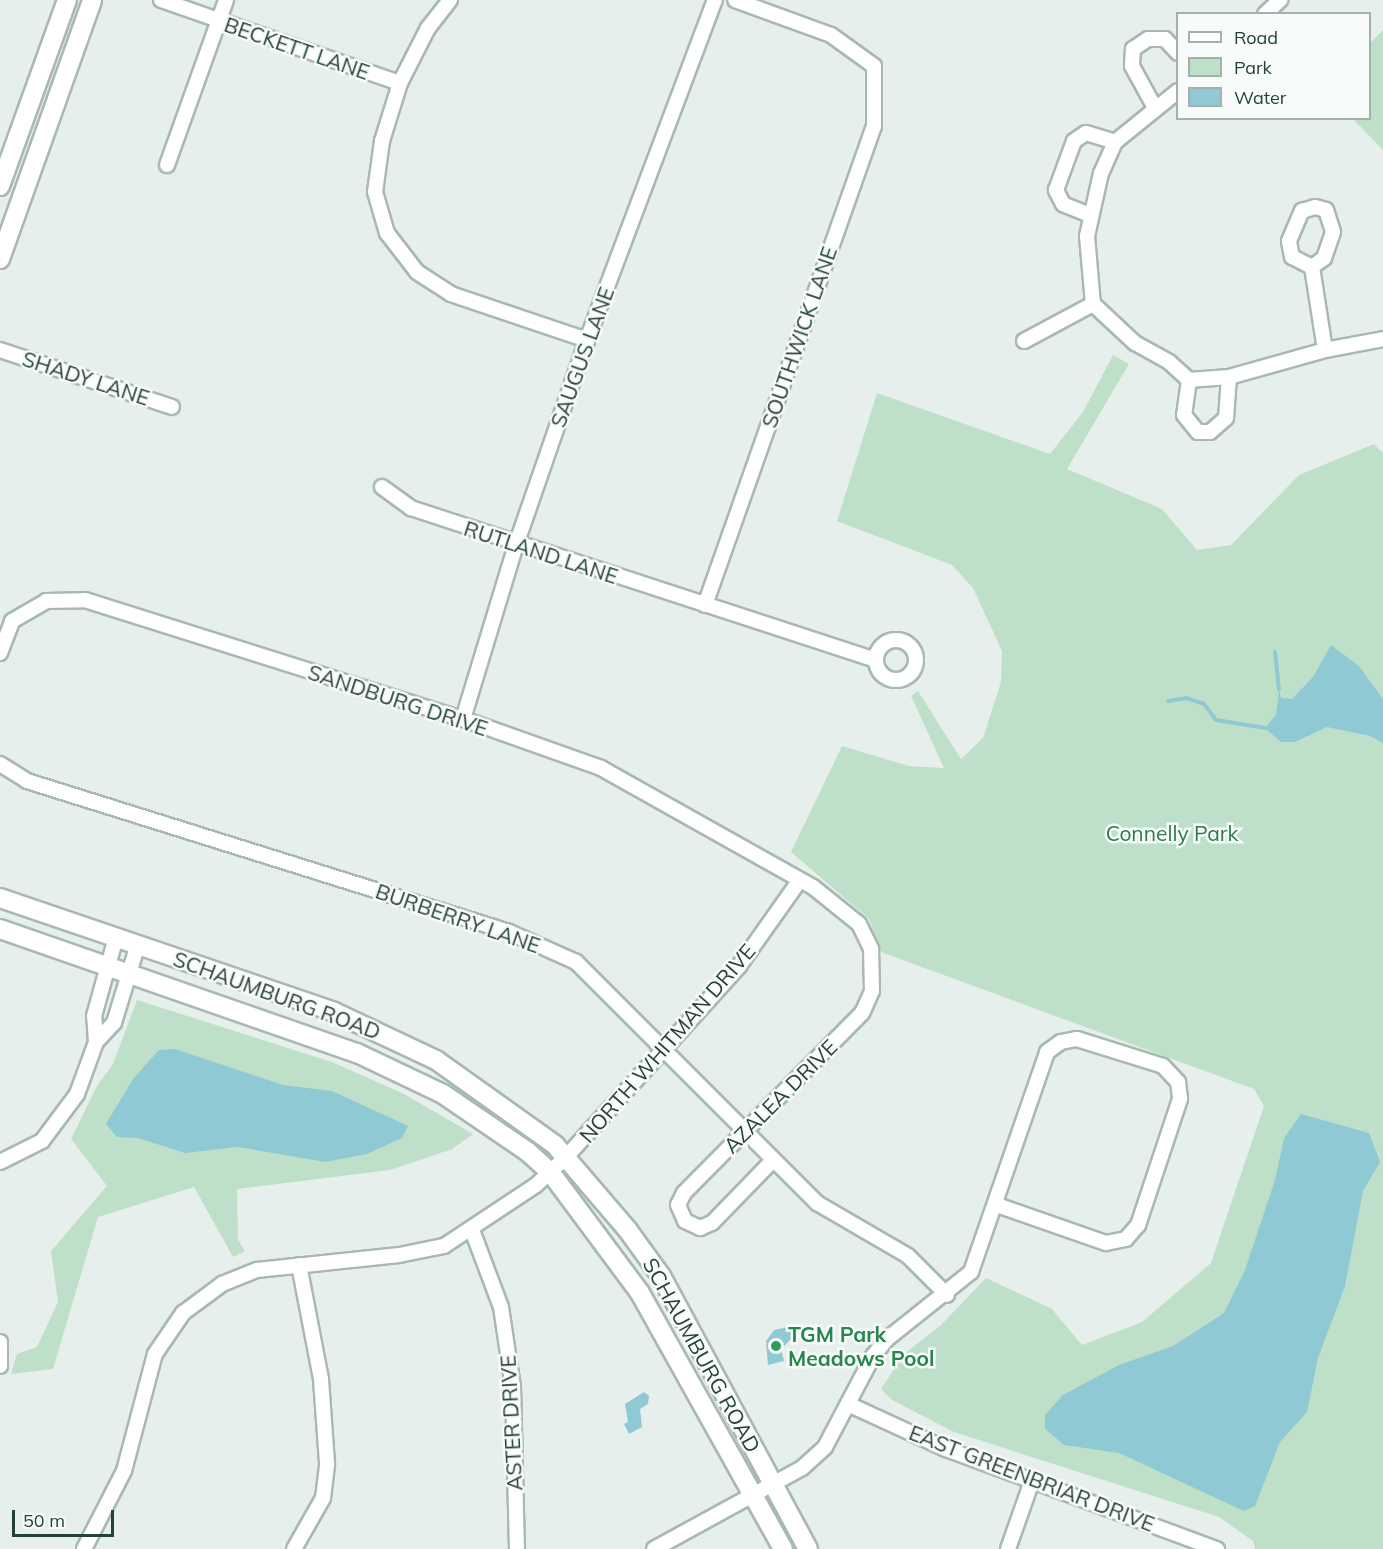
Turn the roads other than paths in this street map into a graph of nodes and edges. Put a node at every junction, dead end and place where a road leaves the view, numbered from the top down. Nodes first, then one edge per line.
1 (67, 0) edge
2 (92, 0) edge
3 (161, 0) edge
4 (226, 0) edge
5 (450, 0) edge
6 (715, 0) edge
7 (735, 0) edge
8 (1280, 0) edge
9 (1267, 12) edge
10 (218, 21) junction
11 (1176, 51) edge
12 (400, 83) junction
13 (1176, 92) edge
14 (1155, 108) junction
15 (1115, 142) junction
16 (167, 165) dead end
17 (0, 186) edge
18 (1090, 215) junction
19 (0, 259) edge
20 (1312, 267) dead end
21 (1094, 304) junction
22 (1383, 339) edge
23 (587, 340) junction
24 (1024, 341) dead end
25 (0, 350) edge
26 (1325, 350) junction
27 (1229, 376) junction
28 (1189, 380) junction
29 (172, 407) dead end
30 (382, 488) dead end
31 (516, 545) junction
32 (705, 605) junction
33 (0, 653) edge
34 (875, 660) dead end
35 (463, 719) junction
36 (0, 764) edge
37 (800, 880) junction
38 (0, 898) edge
39 (0, 929) edge
40 (116, 937) junction
41 (138, 944) junction
42 (108, 968) junction
43 (129, 975) junction
44 (96, 1042) junction
45 (662, 1050) junction
46 (743, 1132) junction
47 (566, 1157) junction
48 (774, 1160) junction
49 (0, 1162) edge
50 (551, 1173) junction
51 (997, 1205) junction
52 (472, 1230) junction
53 (299, 1265) junction
54 (947, 1295) junction
55 (0, 1342) edge
56 (0, 1366) edge
57 (848, 1404) junction
58 (1032, 1481) junction
59 (774, 1483) junction
60 (753, 1495) junction
61 (84, 1549) edge
62 (294, 1549) edge
63 (517, 1549) edge
64 (654, 1549) edge
65 (783, 1549) edge
66 (808, 1549) edge
67 (1008, 1549) edge
68 (1217, 1549) edge

1 - 17 street
2 - 19 street
3 - 10 street, BECKETT LANE
4 - 10 street
5 - 12 street
6 - 23 street, SAUGUS LANE
7 - 32 street, SOUTHWICK LANE
8 - 9 street
10 - 12 street, BECKETT LANE
10 - 16 street
11 - 14 street
12 - 23 street
13 - 14 street
14 - 15 street
15 - 18 street
15 - 18 street
18 - 21 street
20 - 26 street
21 - 24 street
21 - 28 street
22 - 26 street
23 - 31 street, SAUGUS LANE
25 - 29 street, SHADY LANE
26 - 27 street
27 - 28 street
27 - 28 street
30 - 31 street, RUTLAND LANE
31 - 32 street, RUTLAND LANE
31 - 35 street, SAUGUS LANE
32 - 34 street, RUTLAND LANE
33 - 35 street, SANDBURG DRIVE
35 - 37 street, SANDBURG DRIVE
36 - 45 street, BURBERRY LANE
37 - 45 street, NORTH WHITMAN DRIVE
37 - 46 street, AZALEA DRIVE
38 - 40 street, SCHAUMBURG ROAD
39 - 42 street, SCHAUMBURG ROAD
40 - 41 street, SCHAUMBURG ROAD
40 - 42 street
41 - 43 street
41 - 47 street, SCHAUMBURG ROAD
42 - 43 street, SCHAUMBURG ROAD
42 - 44 street
43 - 44 street
43 - 50 street, SCHAUMBURG ROAD
44 - 49 street
45 - 46 street, BURBERRY LANE
45 - 47 street, NORTH WHITMAN DRIVE
46 - 48 street, BURBERRY LANE
46 - 48 street, AZALEA DRIVE
47 - 50 street, NORTH WHITMAN DRIVE
47 - 59 street, SCHAUMBURG ROAD
48 - 54 street, BURBERRY LANE
50 - 52 street, NORTH WHITMAN DRIVE
50 - 60 street, SCHAUMBURG ROAD
51 - 51 street
51 - 54 street
52 - 53 street, NORTH WHITMAN DRIVE
52 - 63 street, ASTER DRIVE
53 - 61 street, NORTH WHITMAN DRIVE
53 - 62 street
54 - 57 street
55 - 56 street
57 - 58 street, EAST GREENBRIAR DRIVE
57 - 59 street
58 - 67 street
58 - 68 street, EAST GREENBRIAR DRIVE
59 - 60 street
59 - 66 street, SCHAUMBURG ROAD
60 - 64 street
60 - 65 street, SCHAUMBURG ROAD

